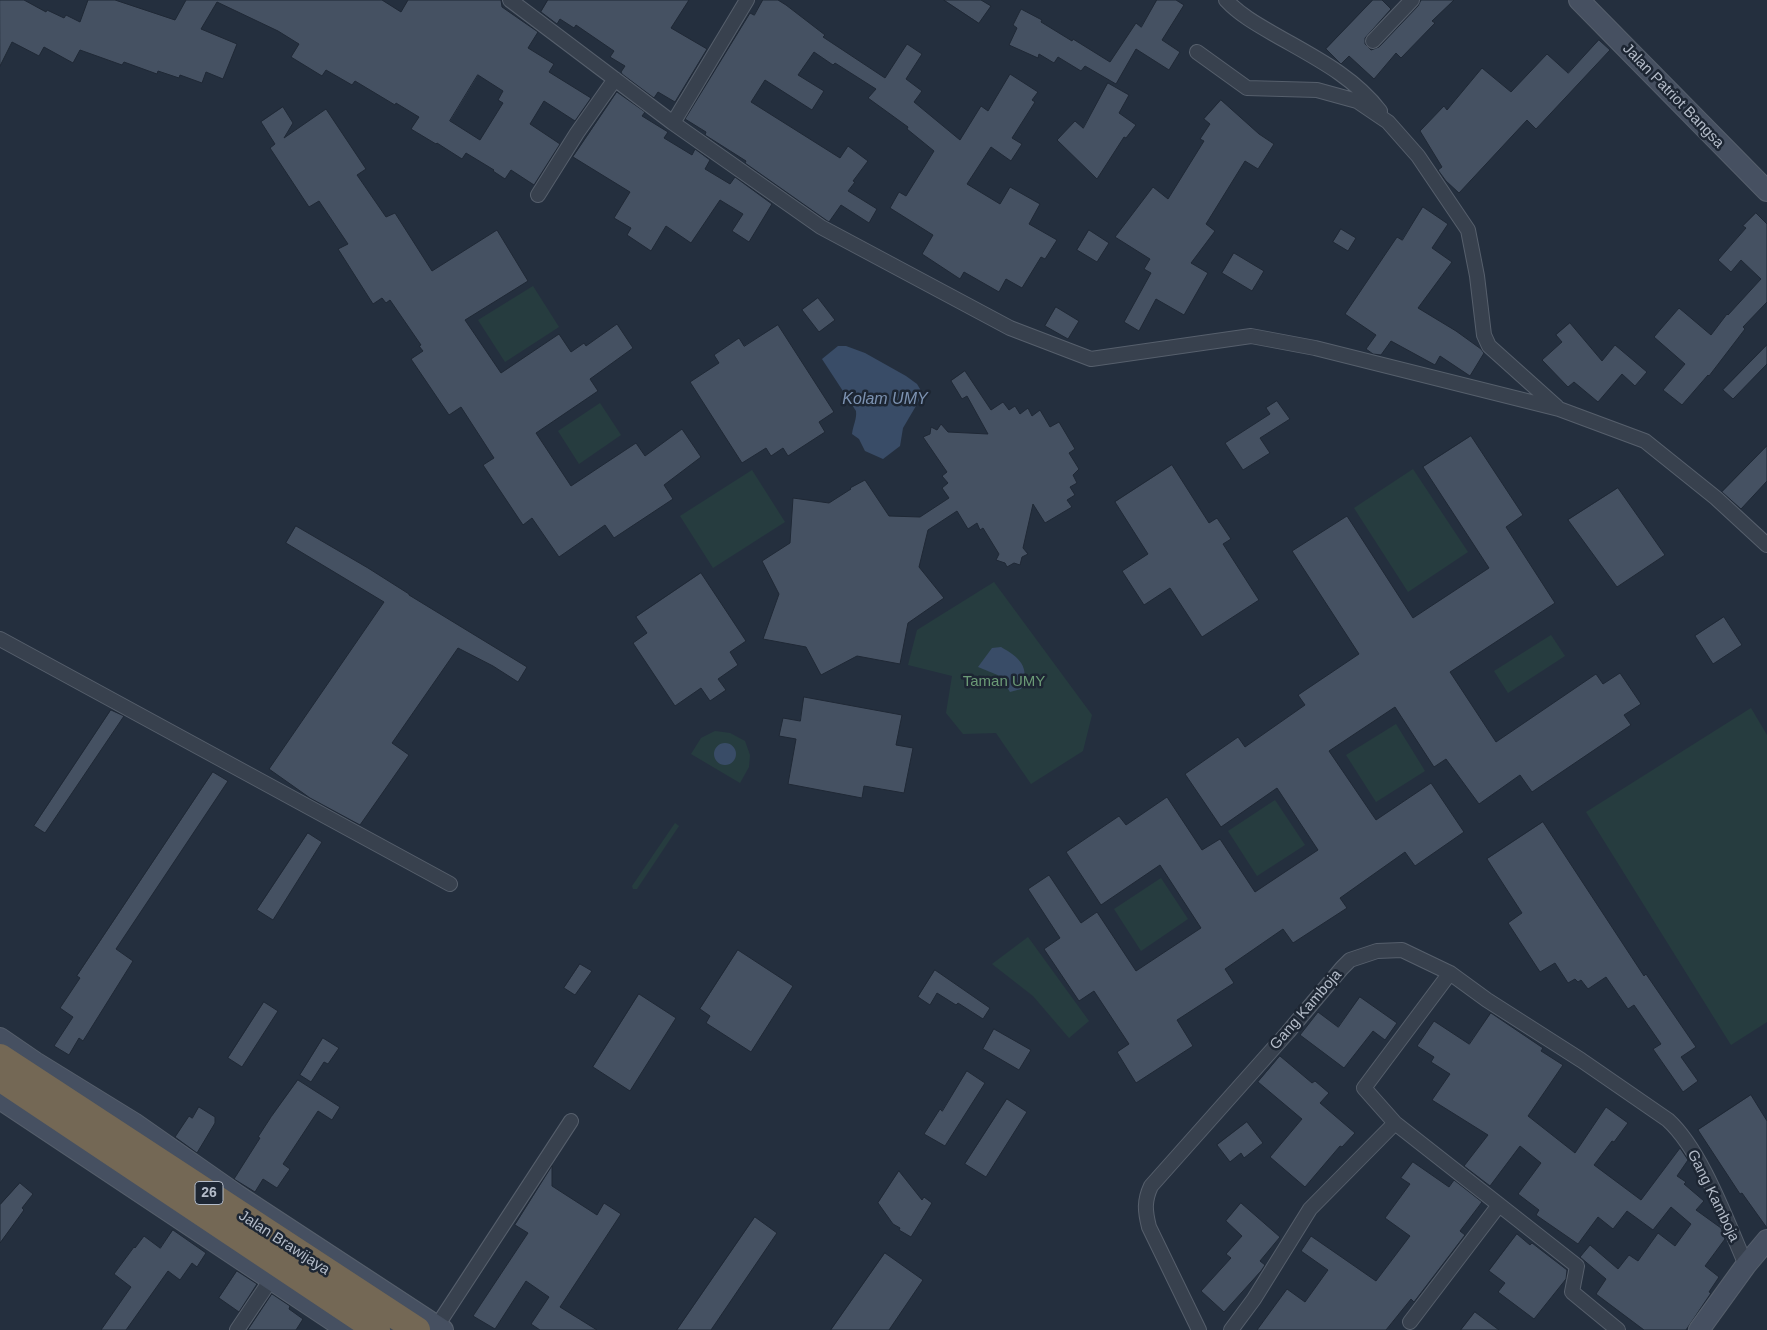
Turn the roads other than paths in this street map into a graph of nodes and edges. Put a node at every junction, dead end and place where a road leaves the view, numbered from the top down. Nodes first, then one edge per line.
1 (510, 0) edge
2 (747, 0) edge
3 (1226, 0) edge
4 (1412, 0) edge
5 (1579, 0) edge
6 (1373, 41) dead end
7 (1197, 52) dead end
8 (615, 80) junction
9 (1388, 122) junction
10 (673, 123) junction
11 (1767, 192) edge
12 (538, 196) dead end
13 (1559, 409) junction
14 (1767, 545) edge
15 (0, 639) edge
16 (450, 884) dead end
17 (1450, 973) junction
18 (0, 1038) edge
19 (0, 1056) edge
20 (0, 1078) edge
21 (0, 1099) edge
22 (571, 1120) dead end
23 (1396, 1123) junction
24 (1499, 1205) junction
25 (1767, 1240) edge
26 (1746, 1265) junction
27 (272, 1278) junction
28 (1410, 1322) dead end
29 (433, 1329) edge
30 (237, 1330) edge
31 (348, 1330) edge
32 (377, 1330) edge
33 (1200, 1330) edge
34 (1231, 1330) edge
35 (1618, 1330) edge
36 (1699, 1330) edge

1 - 8 street
2 - 10 street
3 - 9 street
4 - 6 street
5 - 11 street, Jalan Patriot Bangsa
7 - 9 street
8 - 10 street
8 - 12 street
9 - 13 street
10 - 13 street
13 - 14 street
15 - 16 street
17 - 23 street
17 - 26 street, Gang Kamboja
17 - 33 street, Gang Kamboja
18 - 29 street
19 - 29 highway, Jalan Brawijaya / 26
20 - 32 highway, Jalan Brawijaya / 26
21 - 27 street
22 - 29 street
23 - 24 street
23 - 34 street
24 - 28 street
24 - 35 street
25 - 26 street
26 - 36 street
27 - 30 street
27 - 31 street

